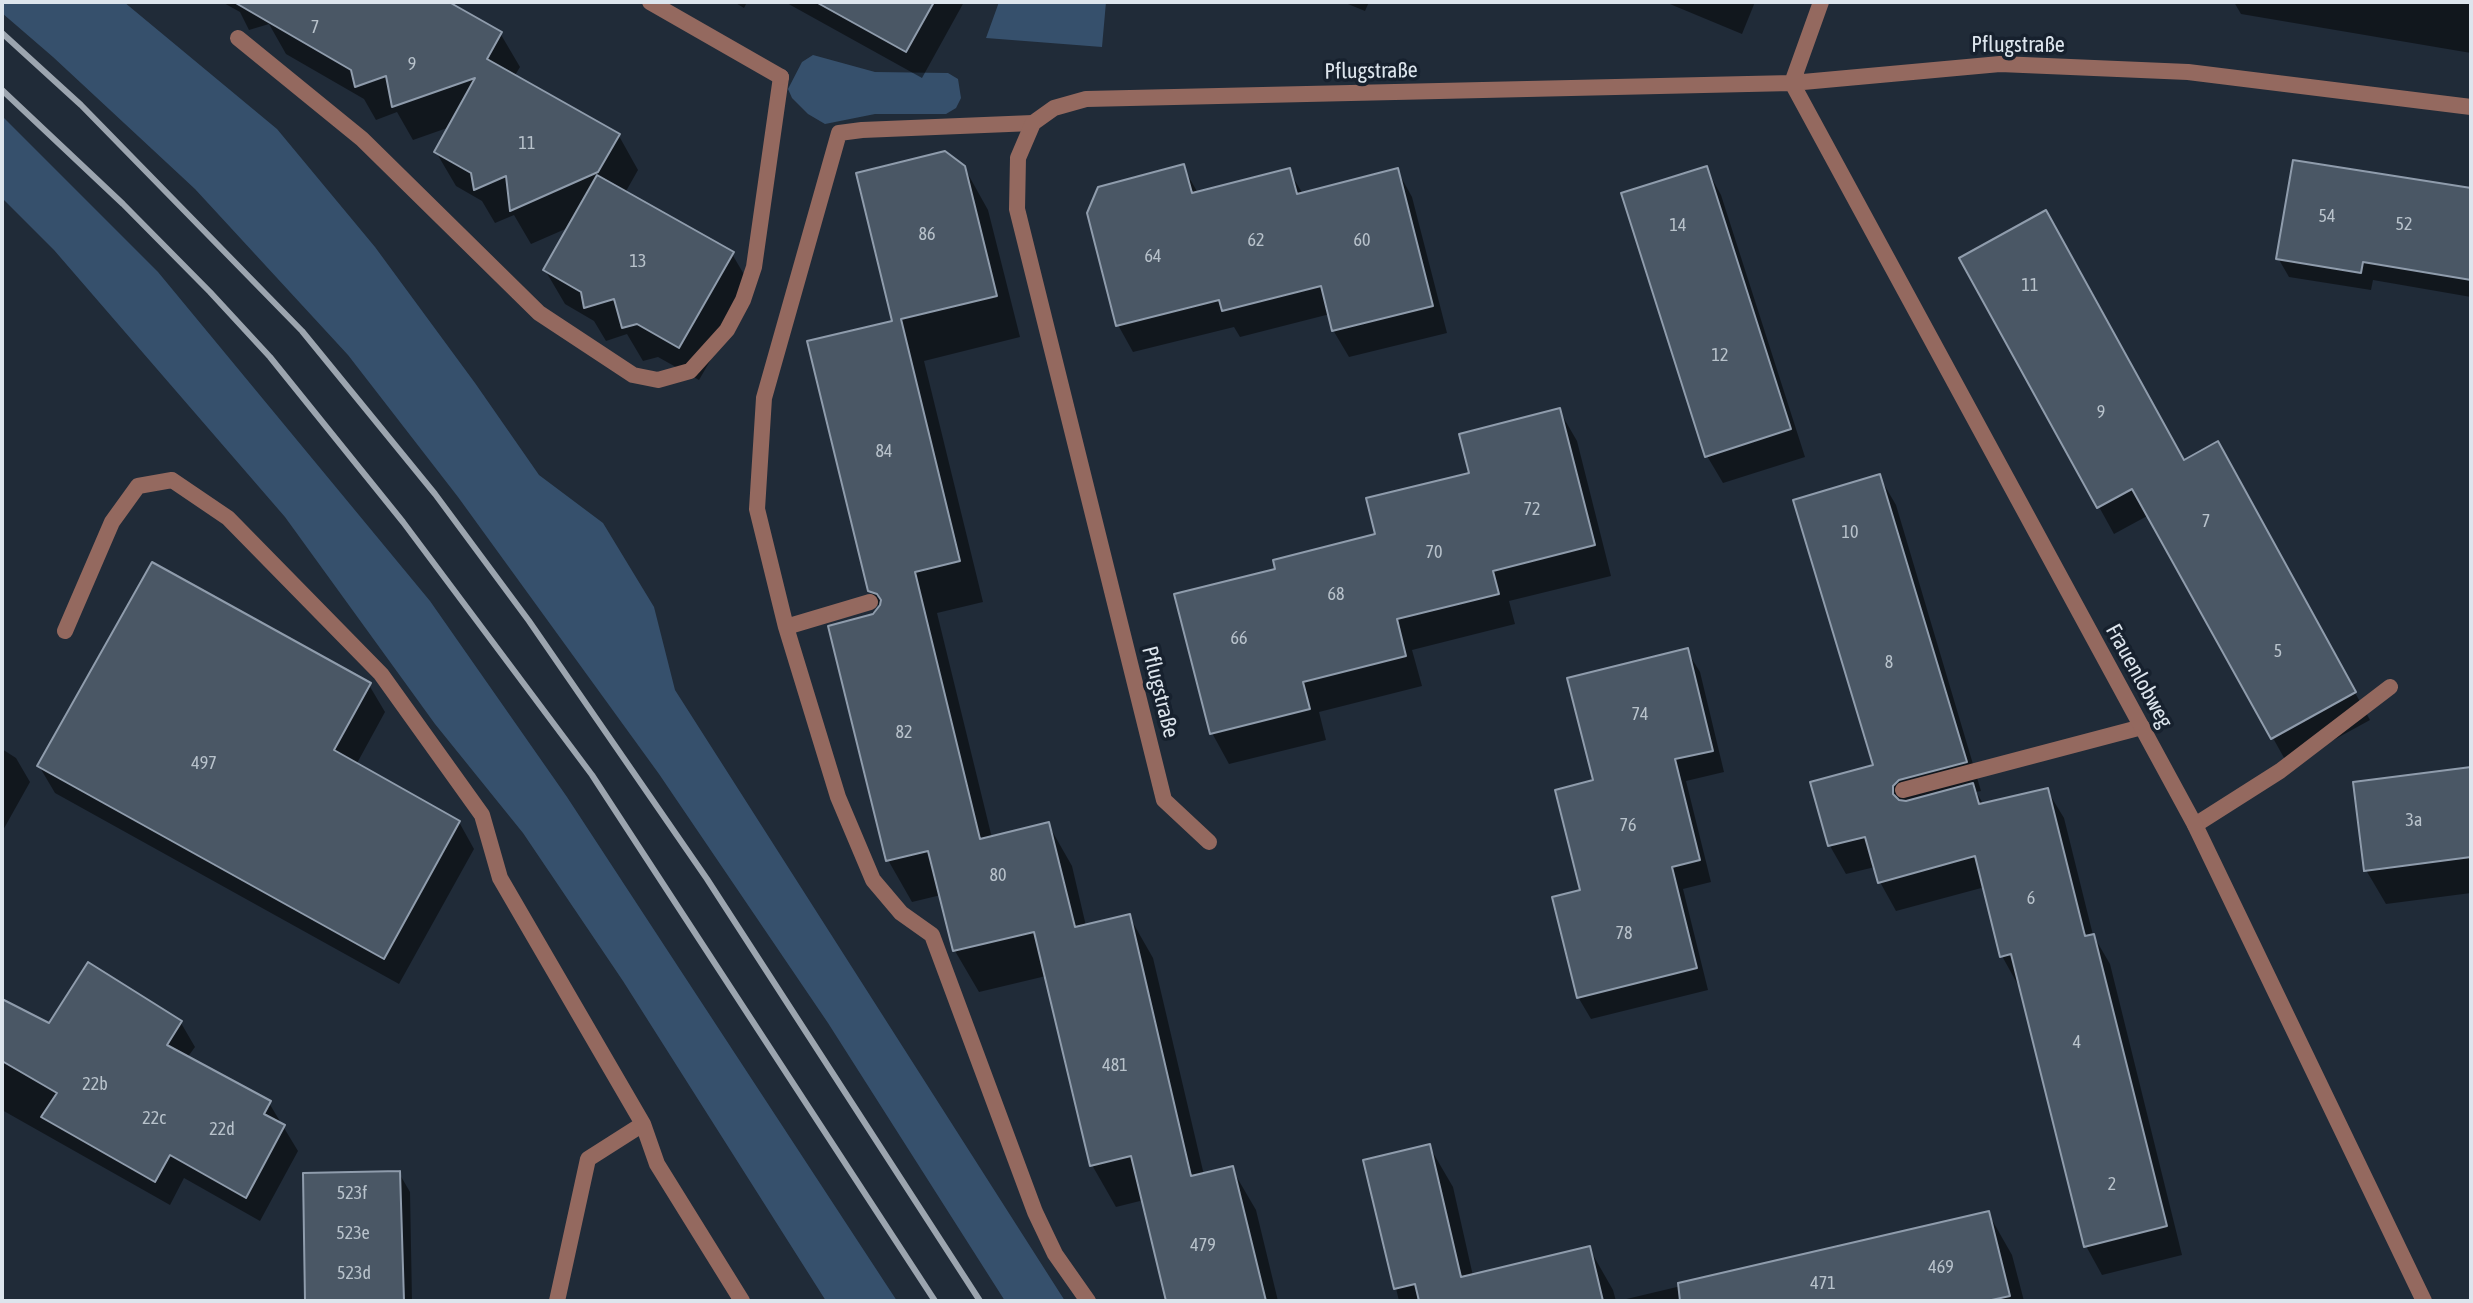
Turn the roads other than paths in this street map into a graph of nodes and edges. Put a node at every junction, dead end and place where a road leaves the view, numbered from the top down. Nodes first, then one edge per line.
1 (650, 2) edge
2 (1821, 2) edge
3 (238, 38) dead end
4 (1792, 83) junction
5 (2471, 107) edge
6 (1033, 123) junction
7 (870, 602) dead end
8 (786, 627) junction
9 (65, 631) dead end
10 (2390, 687) dead end
11 (2142, 727) junction
12 (1903, 790) dead end
13 (2195, 825) junction
14 (1209, 842) dead end
15 (643, 1124) junction
16 (557, 1301) edge
17 (742, 1301) edge
18 (1088, 1301) edge
19 (2424, 1301) edge

1 - 3 street
2 - 4 street
4 - 5 street, Pflugstraße
4 - 6 street, Pflugstraße
4 - 11 street, Frauenlobweg
6 - 8 street
6 - 14 street, Pflugstraße
7 - 8 street
8 - 18 street
9 - 15 street
10 - 13 street
11 - 12 street
11 - 13 street, Frauenlobweg
13 - 19 street, Frauenlobweg
15 - 16 street
15 - 17 street

